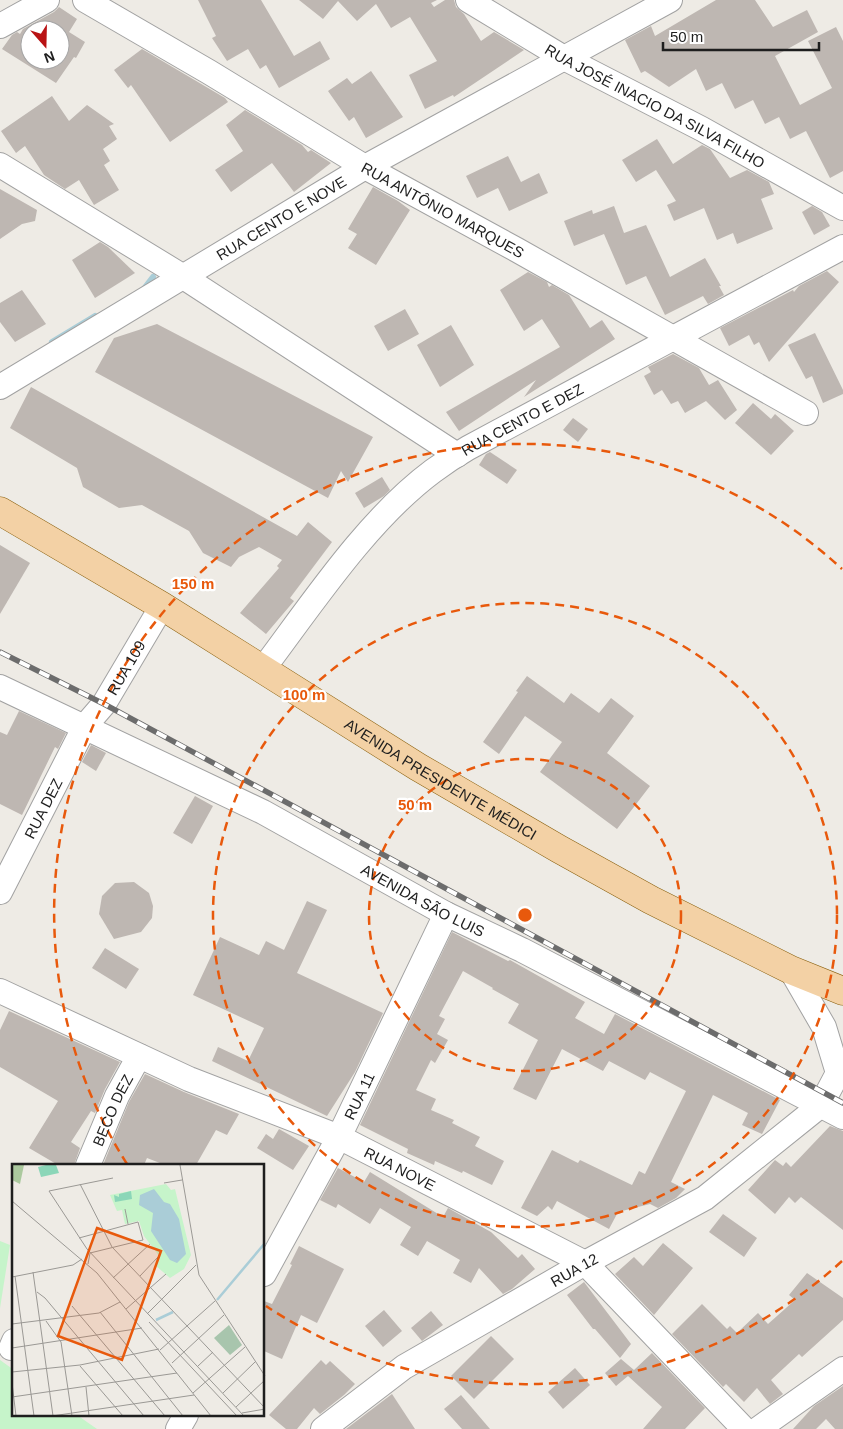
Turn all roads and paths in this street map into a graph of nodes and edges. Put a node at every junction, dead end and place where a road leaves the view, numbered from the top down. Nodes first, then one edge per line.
1 (47, 0) edge
2 (85, 0) edge
3 (468, 0) edge
4 (670, 0) edge
5 (0, 26) edge
6 (564, 58) junction
7 (0, 165) edge
8 (365, 167) junction
9 (843, 208) edge
10 (843, 247) edge
11 (182, 276) junction
12 (674, 338) junction
13 (0, 387) edge
14 (806, 413) dead end
15 (457, 455) junction
16 (0, 512) edge
17 (162, 606) junction
18 (263, 669) junction
19 (0, 688) edge
20 (85, 726) junction
21 (0, 892) edge
22 (446, 914) junction
23 (791, 970) junction
24 (0, 991) edge
25 (843, 991) edge
26 (139, 1056) junction
27 (821, 1105) junction
28 (843, 1117) edge
29 (339, 1137) junction
30 (88, 1164) edge
31 (585, 1263) junction
32 (265, 1272) edge
33 (843, 1369) edge
34 (185, 1416) edge
35 (178, 1429) edge
36 (323, 1429) edge
37 (744, 1429) edge
38 (758, 1429) edge

1 - 5 street
2 - 8 street, RUA ANTÔNIO MARQUES
3 - 6 street, RUA JOSÉ INACIO DA SILVA FILHO
4 - 6 street, RUA CENTO E NOVE
6 - 8 street, RUA CENTO E NOVE
6 - 9 street, RUA JOSÉ INACIO DA SILVA FILHO
7 - 11 street
8 - 11 street, RUA CENTO E NOVE
8 - 12 street, RUA ANTÔNIO MARQUES
10 - 12 street, RUA CENTO E DEZ
11 - 13 street, RUA CENTO E NOVE
11 - 15 street
12 - 14 street, RUA ANTÔNIO MARQUES
12 - 15 street, RUA CENTO E DEZ
15 - 18 street, RUA CENTO E DEZ
16 - 17 main road, AVENIDA PRESIDENTE MÉDICI
17 - 18 main road, AVENIDA PRESIDENTE MÉDICI
17 - 20 street, RUA 109
18 - 23 main road, AVENIDA PRESIDENTE MÉDICI
19 - 20 street, AVENIDA SÃO LUIS
20 - 21 street, RUA DEZ
20 - 22 street, AVENIDA SÃO LUIS
22 - 27 street, AVENIDA SÃO LUIS
22 - 29 street, RUA 11
23 - 25 main road, AVENIDA PRESIDENTE MÉDICI
23 - 27 street
24 - 26 street, RUA NOVE
26 - 29 street, RUA NOVE
26 - 30 street, BECO DEZ
27 - 28 street, AVENIDA SÃO LUIS
27 - 31 street, RUA 12
29 - 31 street, RUA NOVE
29 - 32 street, RUA 11
31 - 36 street, RUA 12
31 - 37 street, RUA NOVE
33 - 38 street
34 - 35 street

